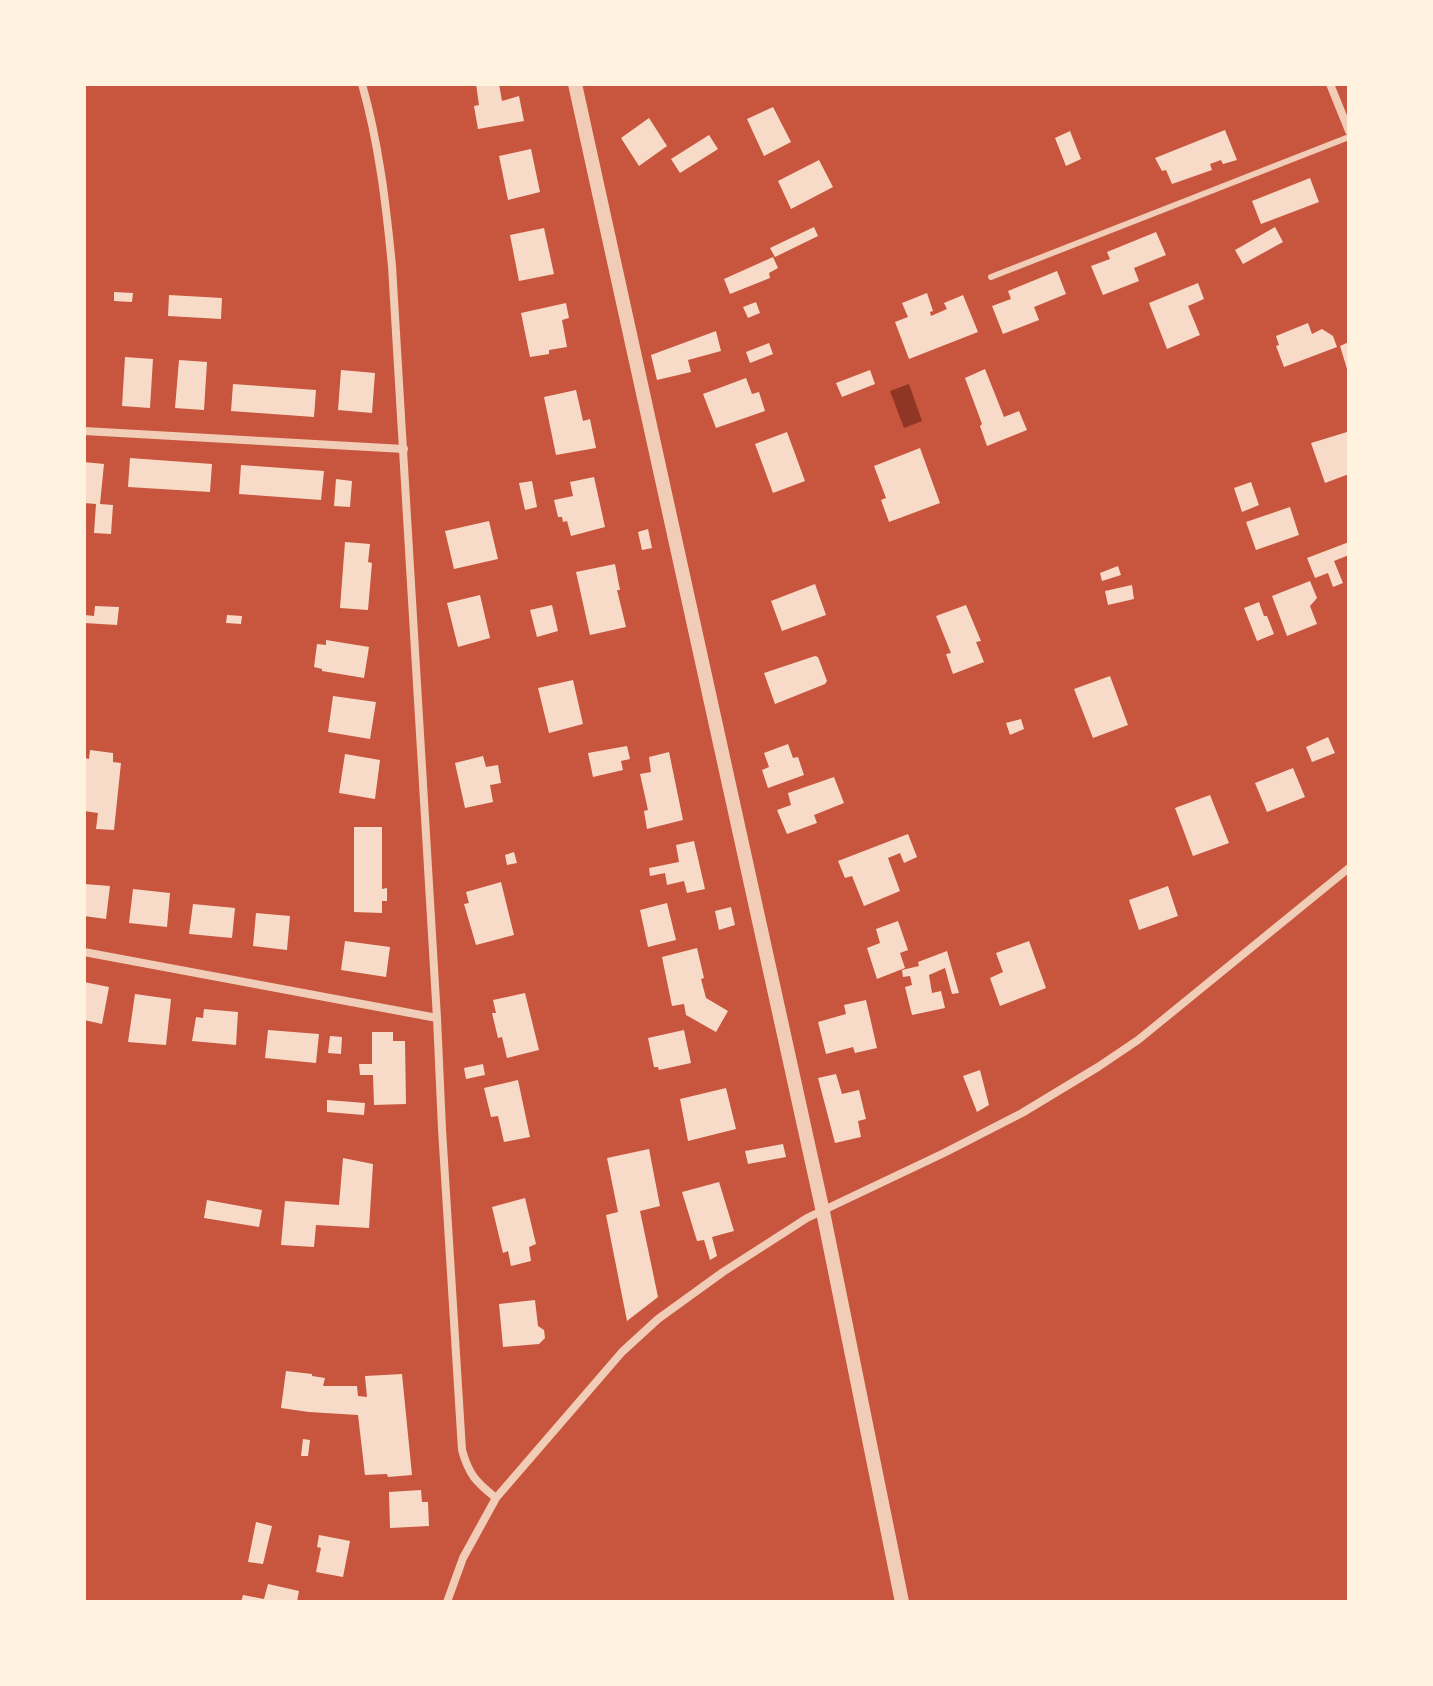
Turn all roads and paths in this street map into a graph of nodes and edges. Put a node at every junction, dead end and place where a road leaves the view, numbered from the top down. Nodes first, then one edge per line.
1 (362, 84) edge
2 (575, 84) edge
3 (1330, 84) edge
4 (1349, 134) edge
5 (991, 277) dead end
6 (84, 431) edge
7 (404, 449) junction
8 (1349, 868) edge
9 (84, 952) edge
10 (437, 1018) junction
11 (823, 1212) junction
12 (496, 1498) junction
13 (447, 1602) edge
14 (902, 1602) edge

1 - 7 street
2 - 11 street
3 - 4 street
4 - 5 lane
6 - 7 street
7 - 10 street
8 - 11 street
9 - 10 street
10 - 12 street
11 - 12 street
11 - 14 street
12 - 13 street

